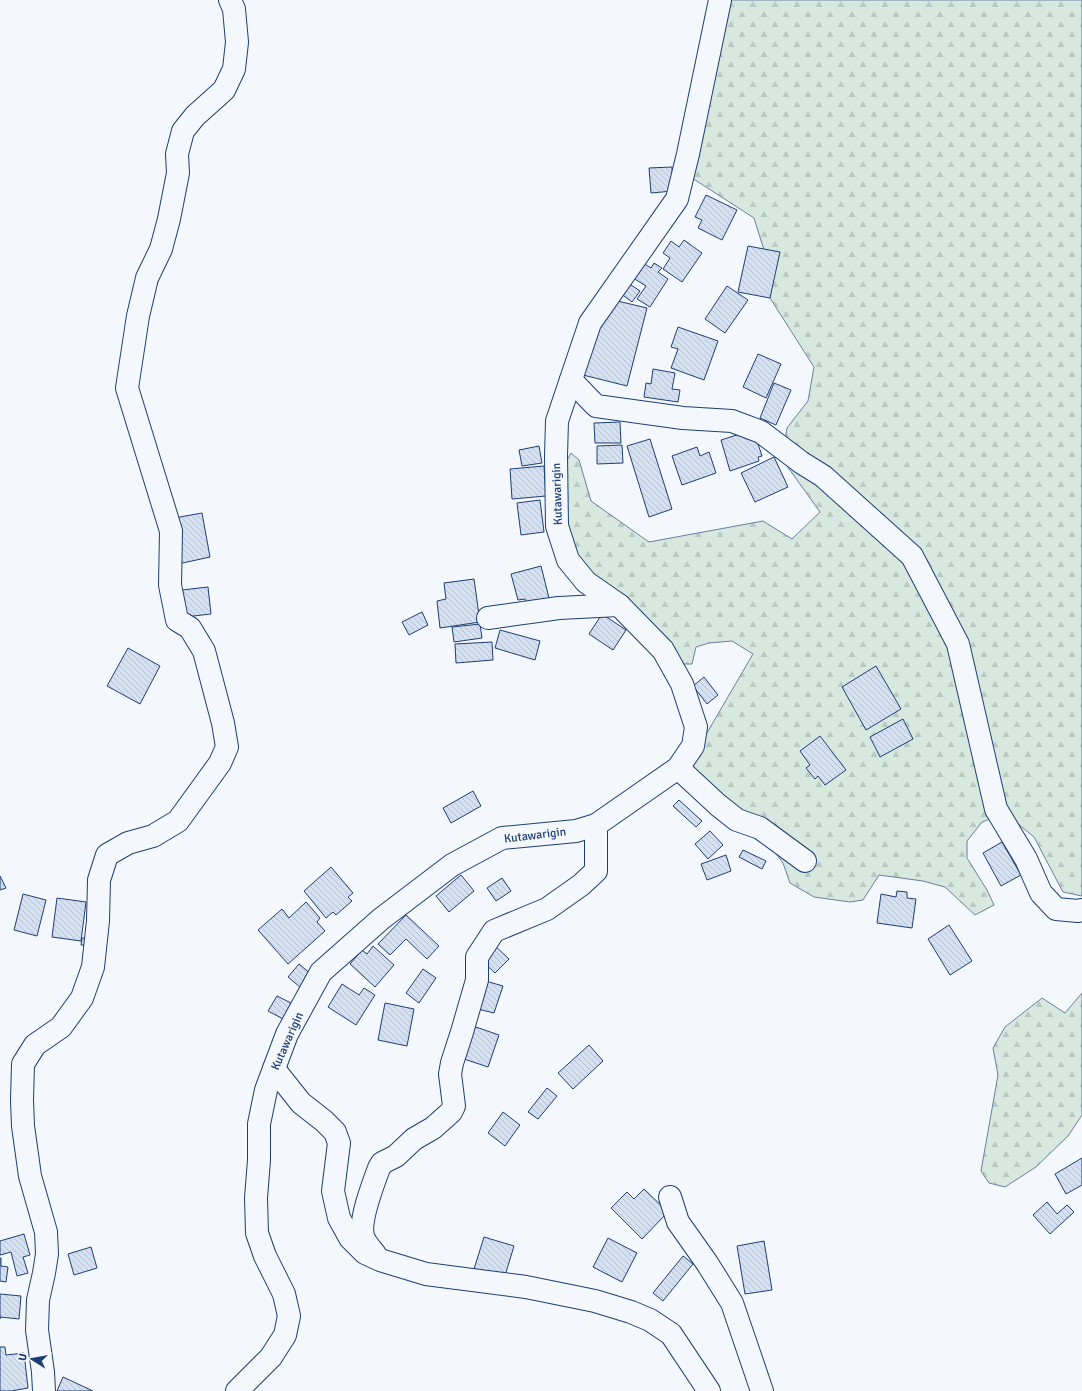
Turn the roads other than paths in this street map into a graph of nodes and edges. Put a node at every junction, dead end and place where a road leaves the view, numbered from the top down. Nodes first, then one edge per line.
1 (230, 0) edge
2 (720, 0) edge
3 (571, 380) junction
4 (619, 605) junction
5 (488, 618) dead end
6 (678, 768) junction
7 (596, 825) junction
8 (805, 861) dead end
9 (1082, 910) edge
10 (274, 1069) junction
11 (670, 1197) dead end
12 (380, 1260) junction
13 (44, 1391) edge
14 (237, 1391) edge
15 (709, 1391) edge
16 (762, 1391) edge

1 - 13 street
2 - 3 street, Kutawarigin
3 - 4 street, Kutawarigin
3 - 9 street
4 - 5 street
4 - 6 street, Kutawarigin
6 - 7 street, Kutawarigin
6 - 8 street
7 - 10 street, Kutawarigin
7 - 12 street
10 - 12 street
10 - 14 street, Kutawarigin
11 - 16 street
12 - 15 street

